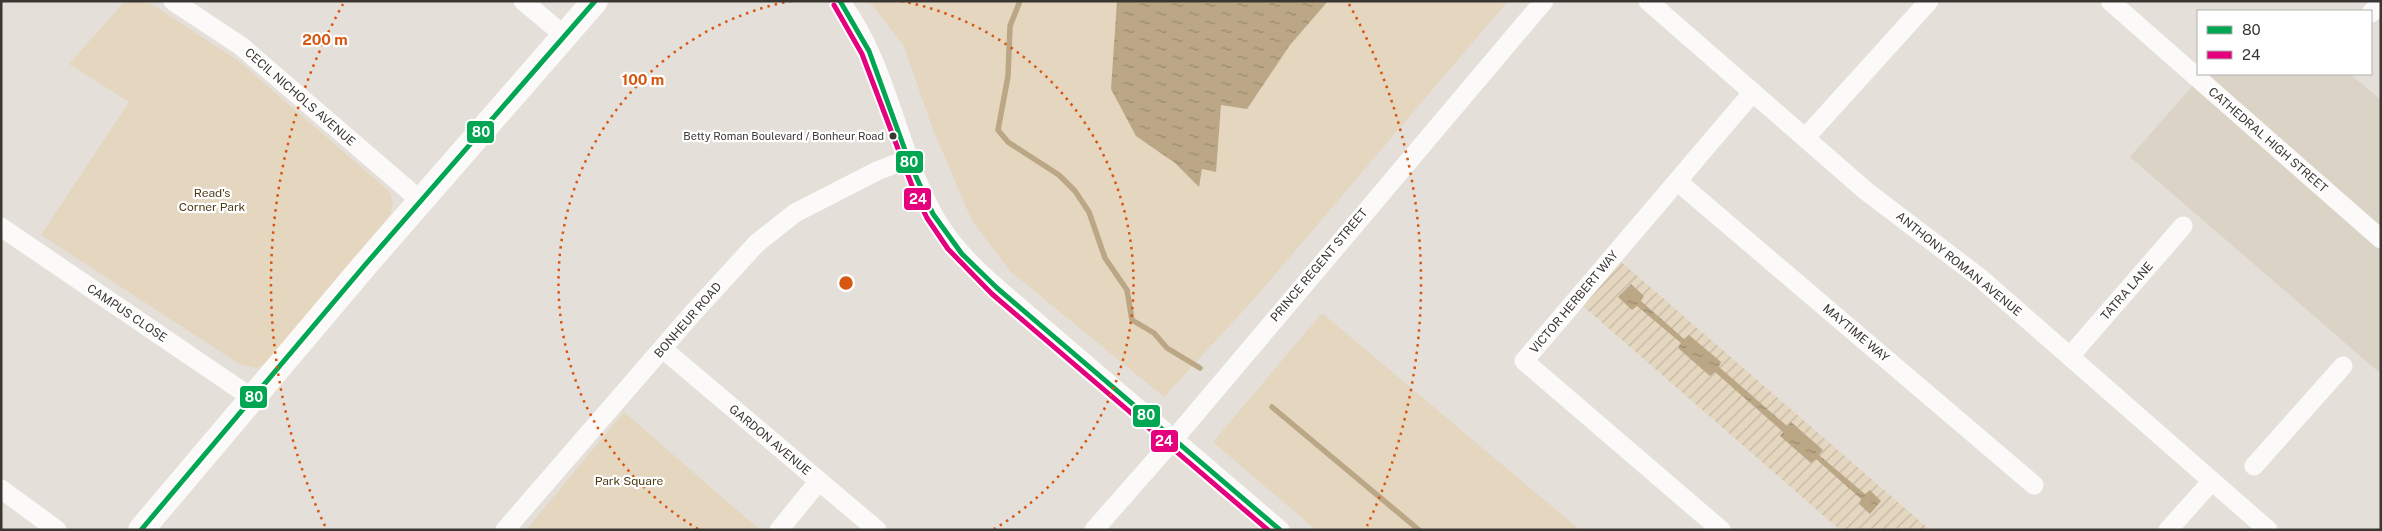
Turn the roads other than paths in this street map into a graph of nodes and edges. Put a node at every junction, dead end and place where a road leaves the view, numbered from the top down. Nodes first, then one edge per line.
1 (174, 1) edge
2 (523, 1) edge
3 (595, 1) edge
4 (840, 1) edge
5 (1544, 1) edge
6 (1648, 1) edge
7 (1929, 1) edge
8 (2110, 1) edge
9 (2381, 2) edge
10 (2372, 12) edge
11 (564, 36) junction
12 (1753, 92) junction
13 (1805, 138) junction
14 (910, 158) junction
15 (1677, 181) junction
16 (421, 201) junction
17 (2183, 226) dead end
18 (1, 227) edge
19 (2381, 239) edge
20 (663, 349) junction
21 (2070, 356) junction
22 (2343, 366) dead end
23 (252, 398) junction
24 (1174, 439) junction
25 (2254, 466) dead end
26 (819, 481) junction
27 (2212, 481) junction
28 (2034, 485) dead end
29 (1, 489) edge
30 (57, 530) edge
31 (141, 530) edge
32 (504, 530) edge
33 (779, 530) edge
34 (876, 530) edge
35 (1094, 530) edge
36 (1280, 530) edge
37 (1721, 530) edge
38 (2168, 530) edge
39 (2268, 530) edge

1 - 16 street, CECIL NICHOLS AVENUE
2 - 11 street
3 - 11 street
4 - 14 street
5 - 24 street, PRINCE REGENT STREET
6 - 12 street, ANTHONY ROMAN AVENUE
7 - 13 street
8 - 19 street, CATHEDRAL HIGH STREET
9 - 10 street
11 - 16 street
12 - 13 street, ANTHONY ROMAN AVENUE
12 - 15 street, VICTOR HERBERT WAY
13 - 21 street, ANTHONY ROMAN AVENUE
14 - 20 street, BONHEUR ROAD
14 - 24 street
15 - 28 street, MAYTIME WAY
15 - 37 street, VICTOR HERBERT WAY
16 - 23 street
17 - 21 street, TATRA LANE
18 - 23 street, CAMPUS CLOSE
20 - 26 street, GARDON AVENUE
20 - 32 street, BONHEUR ROAD
21 - 27 street, ANTHONY ROMAN AVENUE
22 - 25 street
23 - 31 street
24 - 35 street, PRINCE REGENT STREET
24 - 36 street
26 - 33 street
26 - 34 street, GARDON AVENUE
27 - 38 street
27 - 39 street, ANTHONY ROMAN AVENUE
29 - 30 street

